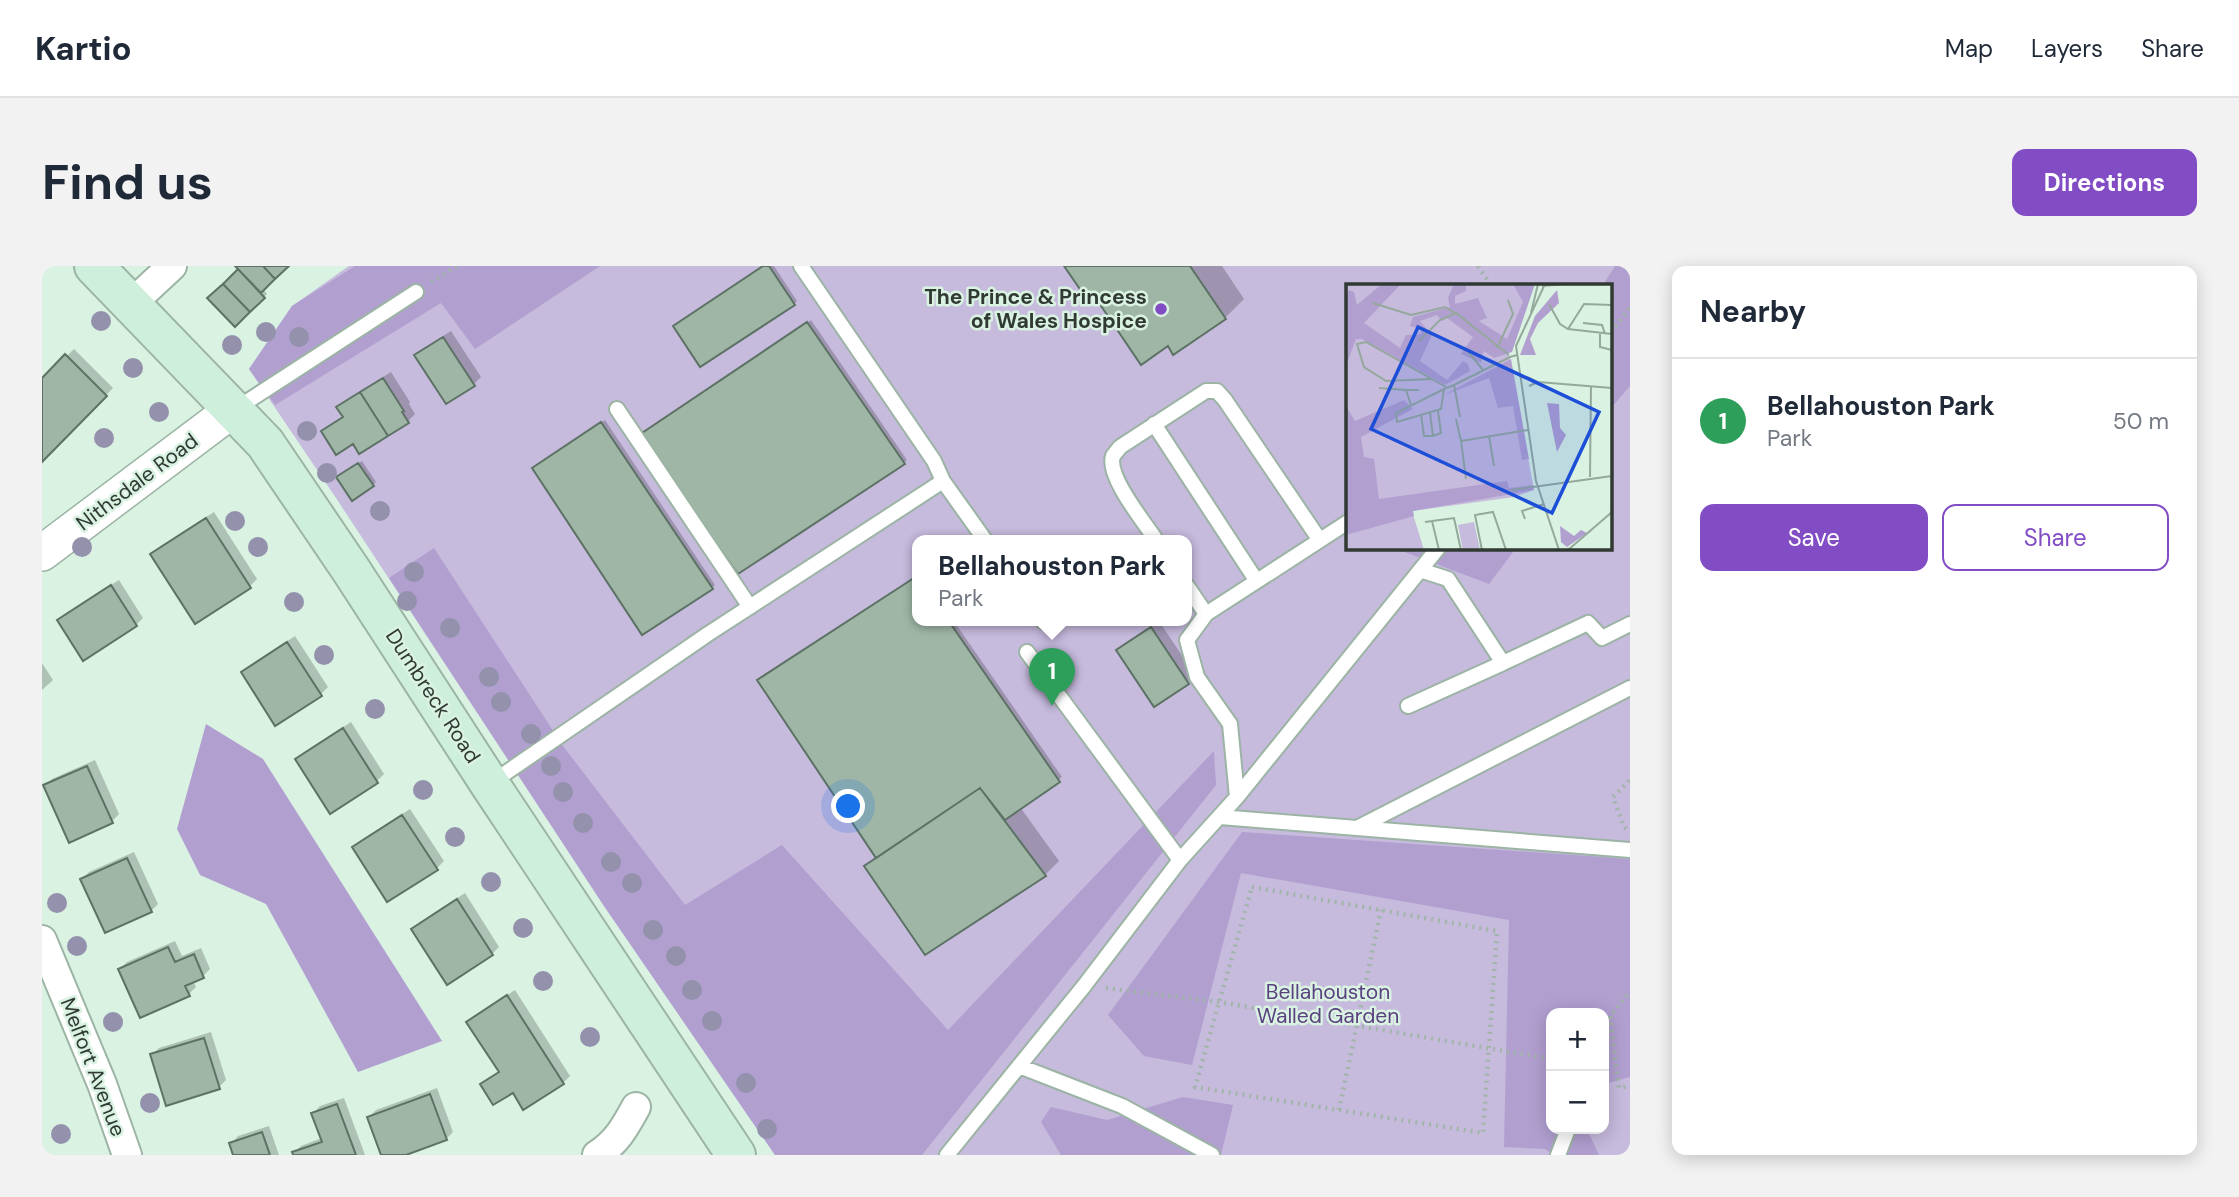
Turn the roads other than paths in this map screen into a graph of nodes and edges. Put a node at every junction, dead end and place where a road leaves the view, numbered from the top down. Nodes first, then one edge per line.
1 (94, 266) edge
2 (172, 266) edge
3 (801, 266) edge
4 (416, 292) road end
5 (130, 304) junction
6 (233, 410) junction
7 (617, 410) dead end
8 (1154, 425) junction
9 (943, 481) junction
10 (1346, 523) edge
11 (981, 535) edge
12 (1153, 535) edge
13 (1319, 539) junction
14 (1435, 550) edge
15 (42, 553) edge
16 (1420, 570) junction
17 (1256, 580) junction
18 (1192, 593) edge
19 (750, 607) junction
20 (1206, 614) junction
21 (1630, 624) edge
22 (1027, 652) dead end
23 (1503, 663) junction
24 (1630, 688) edge
25 (1408, 706) dead end
26 (489, 783) junction
27 (1237, 797) junction
28 (1220, 817) junction
29 (1357, 828) junction
30 (1630, 850) edge
31 (1180, 860) junction
32 (42, 940) edge
33 (1019, 1066) junction
34 (636, 1107) dead end
35 (1566, 1134) edge
36 (127, 1155) edge
37 (597, 1155) edge
38 (736, 1155) edge
39 (947, 1155) edge
40 (1212, 1155) edge
41 (1558, 1155) edge

1 - 5 main road, Dumbreck Road
2 - 5 street
3 - 9 lane
4 - 6 lane
5 - 6 main road, Dumbreck Road
6 - 15 street, Nithsdale Road
6 - 26 main road, Dumbreck Road
7 - 19 lane
8 - 12 lane
8 - 13 lane
8 - 17 lane
9 - 11 lane
9 - 19 lane
10 - 13 lane
13 - 17 lane
14 - 16 lane
16 - 23 lane
16 - 27 lane
17 - 20 lane
18 - 20 lane
19 - 26 lane
20 - 27 lane
21 - 23 lane
22 - 31 lane
23 - 25 lane
24 - 29 lane
26 - 38 main road, Dumbreck Road
27 - 28 lane
28 - 29 lane
28 - 31 lane
29 - 30 lane
31 - 33 lane
32 - 36 street, Melfort Avenue
33 - 39 lane
33 - 40 lane
34 - 37 street
35 - 41 lane

